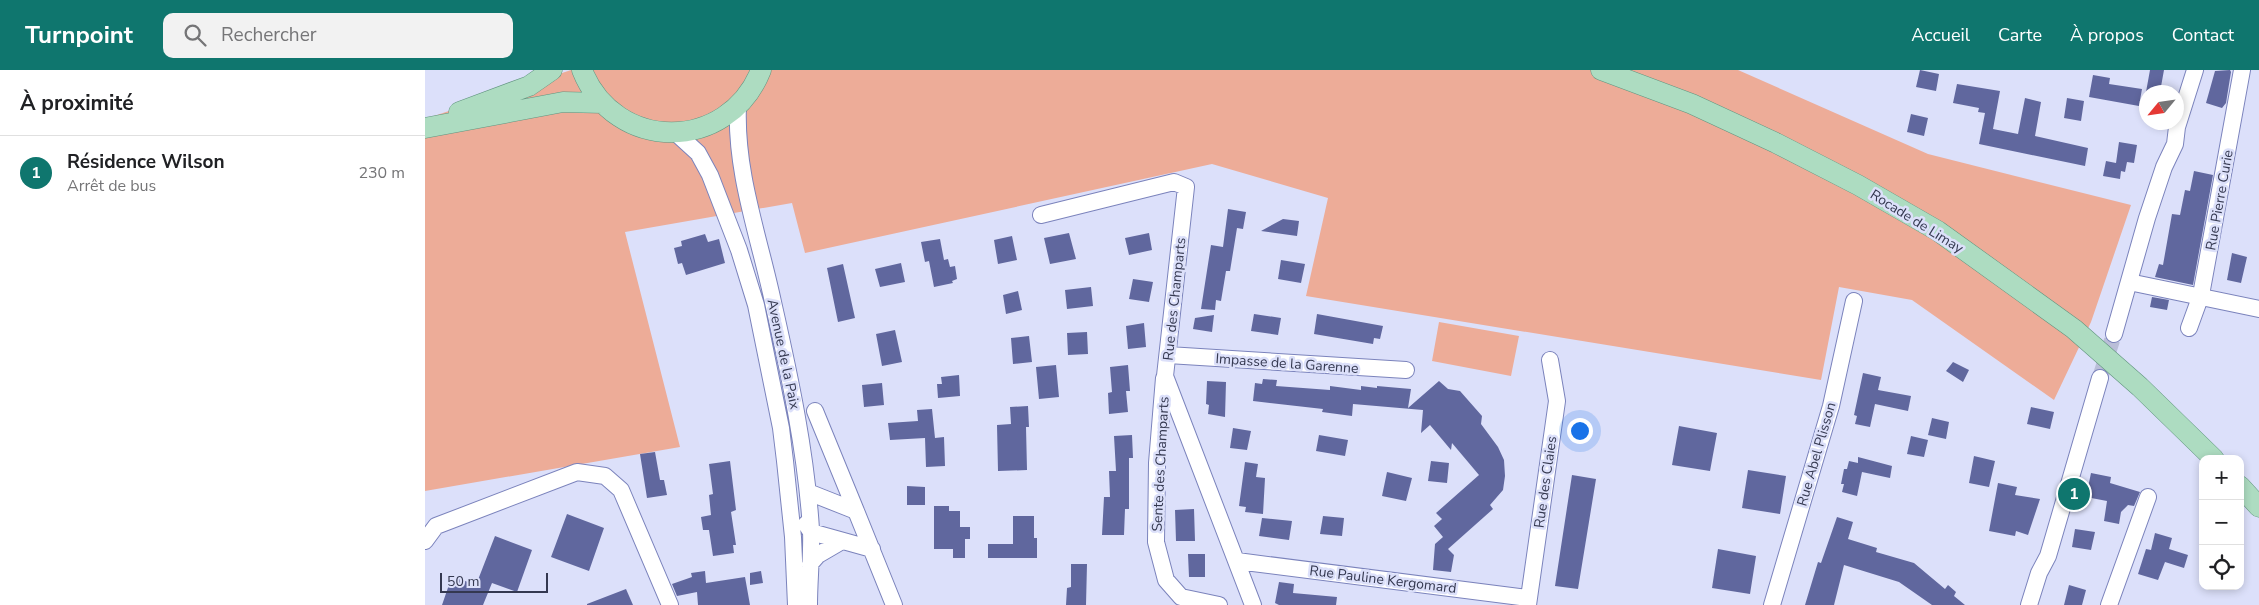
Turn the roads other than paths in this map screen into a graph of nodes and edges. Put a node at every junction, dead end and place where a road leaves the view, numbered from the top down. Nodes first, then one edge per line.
1 (552, 70) edge
2 (581, 70) edge
3 (761, 70) edge
4 (1601, 70) edge
5 (2195, 70) edge
6 (2242, 70) edge
7 (603, 103) junction
8 (739, 105) junction
9 (425, 123) edge
10 (425, 128) edge
11 (675, 132) junction
12 (1041, 215) dead end
13 (2129, 282) junction
14 (2201, 296) junction
15 (1853, 301) dead end
16 (2259, 309) edge
17 (2189, 328) dead end
18 (2114, 334) tunnel mouth
19 (1168, 355) junction
20 (1550, 360) dead end
21 (1407, 370) dead end
22 (1165, 376) junction
23 (2100, 378) tunnel mouth
24 (815, 411) dead end
25 (2210, 455) edge
26 (2244, 490) edge
27 (808, 492) junction
28 (790, 497) junction
29 (2148, 497) dead end
30 (2259, 507) edge
31 (856, 511) junction
32 (811, 532) junction
33 (425, 541) edge
34 (842, 542) junction
35 (872, 549) junction
36 (1237, 561) junction
37 (810, 564) junction
38 (1528, 602) edge
39 (670, 605) edge
40 (796, 605) edge
41 (809, 605) edge
42 (894, 605) edge
43 (1219, 605) edge
44 (1253, 605) edge
45 (1772, 605) edge
46 (2029, 605) edge
47 (2109, 605) edge

1 - 9 main road
2 - 7 main road
3 - 8 main road
4 - 25 main road, Rocade de Limay
5 - 13 street
6 - 14 street, Rue Pierre Curie
7 - 10 main road
7 - 11 main road
8 - 11 main road
8 - 27 street, Avenue de la Paix
11 - 28 street, Avenue de la Paix
12 - 19 street, Rue des Champarts
13 - 14 street
13 - 18 street
14 - 16 street
14 - 17 street, Rue Pierre Curie
15 - 45 street, Rue Abel Plisson
19 - 21 street, Impasse de la Garenne
19 - 22 street, Rue des Champarts
20 - 38 street, Rue des Claies
22 - 36 street, Rue des Champarts
22 - 43 street, Sente des Champarts
23 - 46 street
24 - 31 street
26 - 30 main road
27 - 31 street
27 - 32 street, Avenue de la Paix
28 - 32 street
28 - 40 street, Avenue de la Paix
29 - 47 street
31 - 35 street
32 - 34 street
32 - 37 street, Avenue de la Paix
33 - 39 street
34 - 35 street
34 - 37 street
35 - 42 street
36 - 38 street, Rue Pauline Kergomard
36 - 44 street, Rue des Champarts
37 - 41 street, Avenue de la Paix

